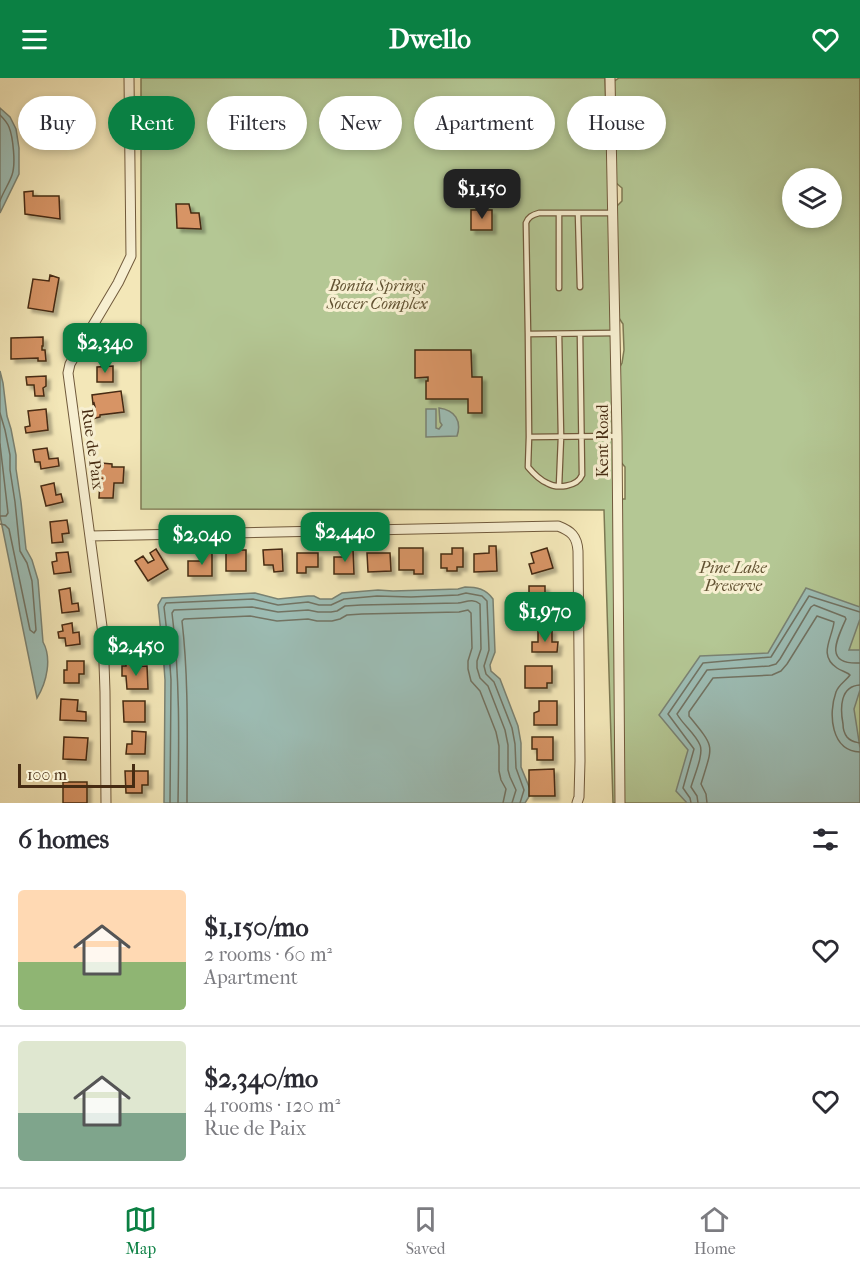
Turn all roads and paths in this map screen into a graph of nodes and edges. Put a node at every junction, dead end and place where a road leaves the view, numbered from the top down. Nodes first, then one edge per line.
1 (129, 78) edge
2 (610, 78) edge
3 (559, 213) junction
4 (578, 213) junction
5 (613, 213) junction
6 (580, 287) dead end
7 (559, 288) dead end
8 (616, 333) junction
9 (528, 334) junction
10 (559, 334) junction
11 (580, 334) junction
12 (581, 436) junction
13 (617, 436) junction
14 (529, 437) junction
15 (561, 437) junction
16 (559, 486) junction
17 (90, 536) junction
18 (106, 803) edge
19 (577, 803) edge
20 (620, 803) edge

1 - 17 street, Rue de Paix
2 - 5 street, Kent Road
3 - 4 lane
3 - 7 lane
3 - 9 lane
4 - 5 lane
4 - 6 lane
5 - 8 street, Kent Road
8 - 11 lane
8 - 13 street, Kent Road
9 - 10 lane
9 - 14 lane
10 - 11 lane
10 - 15 lane
11 - 12 lane
12 - 13 lane
12 - 15 lane
12 - 16 lane
13 - 20 street, Kent Road
14 - 15 lane
14 - 16 lane
15 - 16 lane
17 - 18 street, Rue de Paix
17 - 19 street

